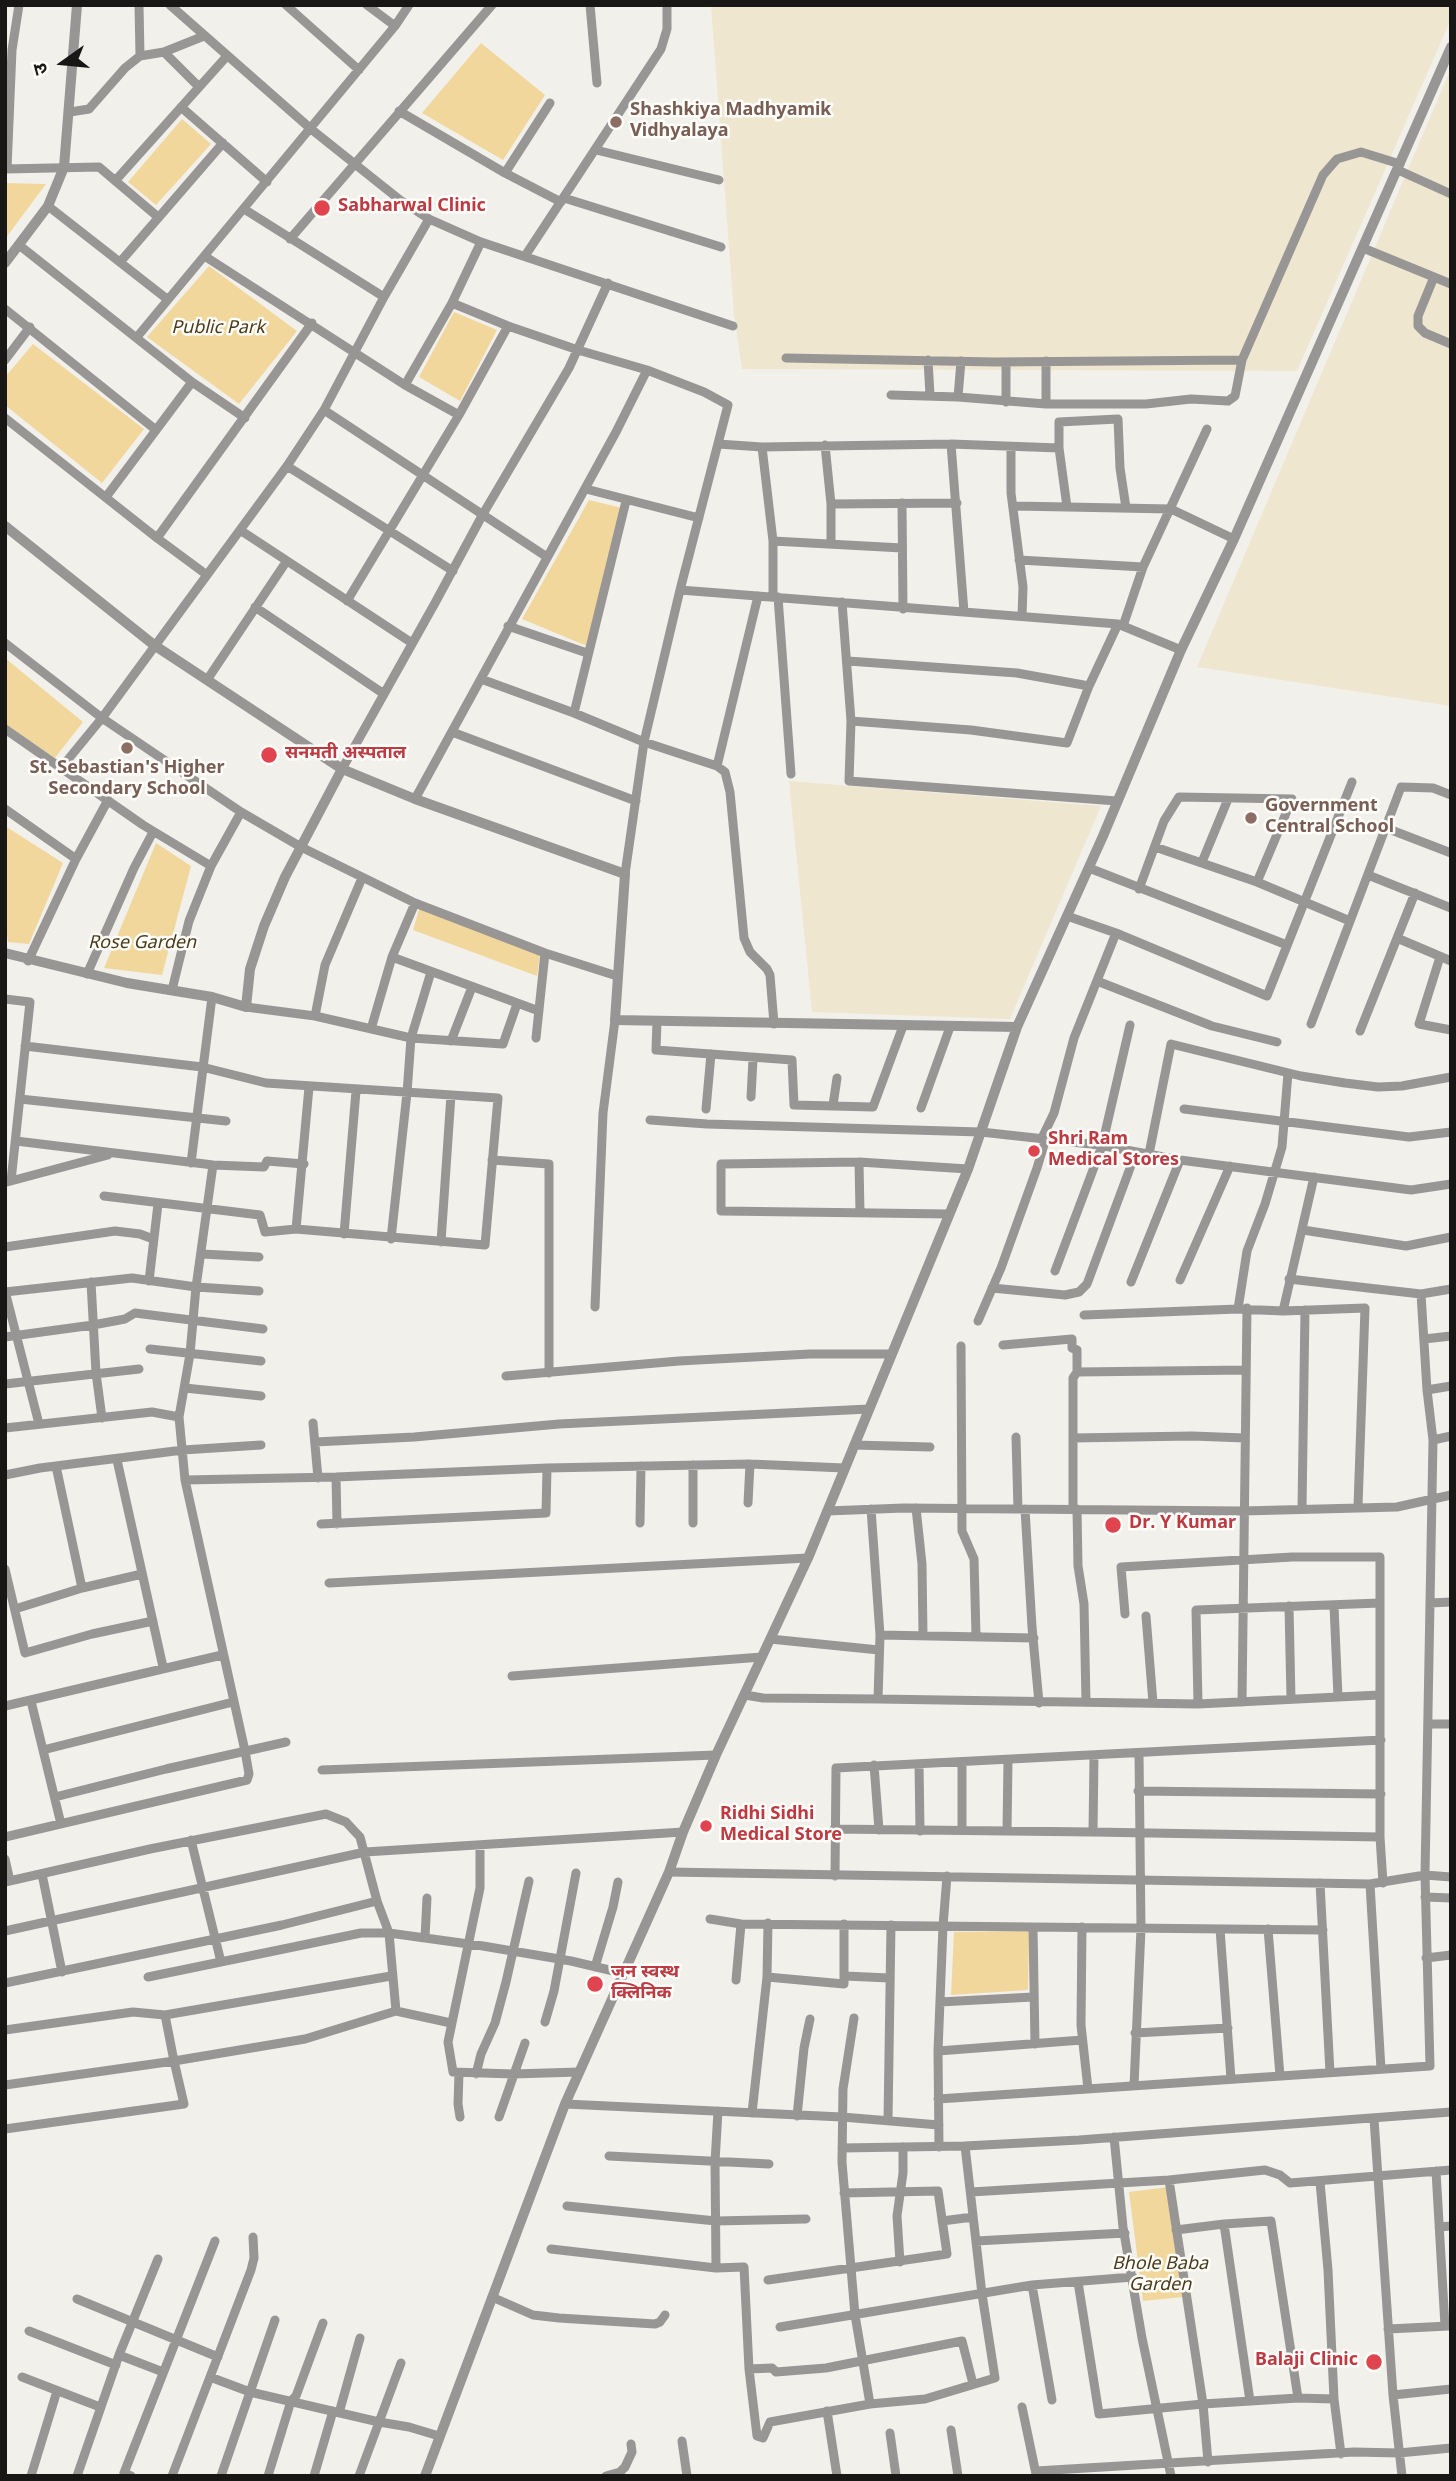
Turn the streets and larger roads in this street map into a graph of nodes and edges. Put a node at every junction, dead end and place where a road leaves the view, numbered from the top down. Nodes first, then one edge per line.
1 (19, 5) edge
2 (77, 5) edge
3 (139, 5) edge
4 (170, 5) edge
5 (286, 5) edge
6 (367, 5) edge
7 (409, 5) edge
8 (492, 5) edge
9 (590, 5) edge
10 (667, 5) edge
11 (396, 26) junction
12 (204, 36) junction
13 (1451, 47) edge
14 (9, 50) edge
15 (164, 52) junction
16 (140, 56) junction
17 (227, 56) junction
18 (359, 70) junction
19 (597, 83) dead end
20 (199, 87) junction
21 (550, 103) dead end
22 (181, 107) junction
23 (7, 108) edge
24 (400, 111) junction
25 (70, 112) junction
26 (311, 129) junction
27 (223, 143) junction
28 (596, 150) junction
29 (353, 163) junction
30 (64, 167) junction
31 (1399, 167) junction
32 (6, 169) edge
33 (505, 173) junction
34 (719, 180) dead end
35 (115, 181) junction
36 (267, 182) junction
37 (1451, 194) edge
38 (563, 200) junction
39 (48, 205) junction
40 (244, 209) junction
41 (158, 217) junction
42 (429, 219) junction
43 (290, 239) junction
44 (481, 242) junction
45 (19, 245) junction
46 (721, 247) dead end
47 (1363, 248) junction
48 (525, 256) junction
49 (206, 257) junction
50 (121, 261) junction
51 (5, 263) edge
52 (1434, 277) junction
53 (608, 283) junction
54 (1451, 284) edge
55 (384, 297) junction
56 (167, 299) junction
57 (452, 303) junction
58 (5, 309) edge
59 (312, 323) junction
60 (733, 326) dead end
61 (30, 327) junction
62 (508, 327) junction
63 (137, 337) junction
64 (1451, 344) edge
65 (578, 350) junction
66 (354, 353) junction
67 (786, 358) dead end
68 (5, 360) edge
69 (928, 360) junction
70 (1242, 360) junction
71 (961, 361) junction
72 (1046, 361) junction
73 (1006, 362) junction
74 (648, 370) junction
75 (192, 382) junction
76 (405, 385) junction
77 (891, 395) dead end
78 (930, 395) junction
79 (958, 397) junction
80 (1006, 402) junction
81 (1046, 404) junction
82 (324, 410) junction
83 (459, 415) junction
84 (5, 418) edge
85 (244, 418) junction
86 (1207, 429) dead end
87 (156, 430) junction
88 (718, 444) junction
89 (951, 444) junction
90 (825, 445) junction
91 (762, 447) junction
92 (1011, 448) junction
93 (1059, 448) junction
94 (287, 466) junction
95 (423, 474) junction
96 (586, 489) junction
97 (106, 497) junction
98 (626, 501) junction
99 (902, 503) junction
100 (957, 503) junction
101 (831, 504) junction
102 (1015, 506) junction
103 (1067, 507) junction
104 (1126, 508) junction
105 (1171, 509) junction
106 (483, 514) junction
107 (699, 518) junction
108 (5, 526) edge
109 (240, 530) junction
110 (388, 532) junction
111 (157, 538) junction
112 (1234, 539) junction
113 (773, 541) junction
114 (831, 544) junction
115 (902, 548) junction
116 (547, 558) junction
117 (1020, 560) junction
118 (286, 562) junction
119 (1143, 567) junction
120 (453, 571) junction
121 (207, 575) junction
122 (680, 590) junction
123 (758, 596) junction
124 (776, 597) junction
125 (347, 601) junction
126 (842, 602) junction
127 (255, 607) junction
128 (903, 609) junction
129 (964, 612) junction
130 (1022, 616) junction
131 (1120, 625) junction
132 (508, 626) junction
133 (5, 643) edge
134 (412, 643) junction
135 (154, 645) junction
136 (1181, 650) junction
137 (587, 653) junction
138 (848, 661) junction
139 (481, 679) junction
140 (207, 680) junction
141 (1089, 686) junction
142 (384, 694) junction
143 (574, 713) junction
144 (102, 718) junction
145 (851, 721) junction
146 (5, 729) edge
147 (452, 732) junction
148 (644, 742) junction
149 (717, 766) junction
150 (61, 768) junction
151 (342, 769) junction
152 (791, 774) dead end
153 (1352, 782) dead end
154 (1451, 795) edge
155 (415, 799) junction
156 (1228, 799) junction
157 (108, 800) junction
158 (636, 801) junction
159 (1117, 802) junction
160 (5, 809) edge
161 (241, 812) junction
162 (1386, 828) junction
163 (153, 832) junction
164 (301, 846) junction
165 (1155, 847) junction
166 (1451, 853) edge
167 (76, 859) junction
168 (1202, 862) junction
169 (211, 866) junction
170 (1089, 867) junction
171 (625, 874) junction
172 (1368, 875) junction
173 (362, 878) junction
174 (1257, 883) junction
175 (1139, 889) junction
176 (1415, 893) junction
177 (1304, 902) junction
178 (415, 903) junction
179 (1451, 908) edge
180 (1067, 916) junction
181 (1350, 921) junction
182 (1116, 933) junction
183 (1397, 938) junction
184 (1287, 945) junction
185 (545, 953) junction
186 (5, 954) edge
187 (392, 957) junction
188 (1440, 957) junction
189 (28, 961) junction
190 (1451, 961) edge
191 (431, 972) junction
192 (87, 974) junction
193 (617, 976) junction
194 (1097, 981) junction
195 (472, 987) junction
196 (172, 990) junction
197 (212, 997) junction
198 (5, 999) edge
199 (517, 1004) junction
200 (246, 1007) junction
201 (539, 1011) junction
202 (315, 1016) junction
203 (615, 1020) junction
204 (657, 1021) junction
205 (774, 1024) junction
206 (1311, 1024) dead end
207 (1130, 1025) dead end
208 (903, 1026) junction
209 (950, 1027) junction
210 (1017, 1027) junction
211 (371, 1029) junction
212 (1451, 1030) edge
213 (1360, 1031) dead end
214 (411, 1038) junction
215 (536, 1038) dead end
216 (450, 1041) junction
217 (1277, 1042) dead end
218 (25, 1046) junction
219 (711, 1054) junction
220 (753, 1059) junction
221 (202, 1067) junction
222 (1288, 1073) junction
223 (1451, 1077) edge
224 (836, 1078) dead end
225 (309, 1087) junction
226 (356, 1091) junction
227 (407, 1093) junction
228 (451, 1095) junction
229 (751, 1097) dead end
230 (20, 1099) junction
231 (834, 1105) junction
232 (921, 1108) dead end
233 (706, 1109) dead end
234 (1184, 1109) dead end
235 (195, 1119) junction
236 (650, 1120) dead end
237 (226, 1121) dead end
238 (1283, 1122) junction
239 (981, 1132) junction
240 (1451, 1132) edge
241 (1044, 1138) junction
242 (16, 1141) junction
243 (1102, 1146) junction
244 (1136, 1152) junction
245 (113, 1154) junction
246 (1149, 1154) junction
247 (492, 1160) junction
248 (1180, 1160) junction
249 (859, 1162) junction
250 (191, 1163) junction
251 (304, 1164) junction
252 (213, 1165) junction
253 (1230, 1166) junction
254 (968, 1169) junction
255 (1274, 1172) junction
256 (1314, 1177) junction
257 (8, 1182) edge
258 (1451, 1184) edge
259 (104, 1196) dead end
260 (158, 1204) junction
261 (208, 1209) junction
262 (860, 1213) junction
263 (949, 1214) junction
264 (296, 1229) junction
265 (1303, 1230) junction
266 (344, 1234) junction
267 (1451, 1237) edge
268 (153, 1238) junction
269 (391, 1238) junction
270 (441, 1242) junction
271 (5, 1247) edge
272 (202, 1254) junction
273 (259, 1257) dead end
274 (1055, 1271) dead end
275 (1289, 1279) junction
276 (149, 1280) junction
277 (1180, 1280) dead end
278 (91, 1282) junction
279 (1131, 1282) dead end
280 (196, 1287) junction
281 (992, 1288) junction
282 (1451, 1289) edge
283 (259, 1291) dead end
284 (5, 1292) edge
285 (1421, 1294) junction
286 (595, 1307) dead end
287 (1242, 1309) junction
288 (1305, 1310) junction
289 (1283, 1311) junction
290 (1084, 1315) dead end
291 (194, 1320) junction
292 (978, 1321) dead end
293 (93, 1325) junction
294 (263, 1329) dead end
295 (16, 1336) junction
296 (1451, 1336) edge
297 (5, 1337) edge
298 (1424, 1339) junction
299 (1003, 1345) dead end
300 (961, 1346) dead end
301 (150, 1349) dead end
302 (190, 1354) junction
303 (891, 1354) junction
304 (261, 1361) dead end
305 (139, 1368) dead end
306 (1246, 1370) junction
307 (1077, 1372) junction
308 (96, 1373) junction
309 (549, 1373) junction
310 (506, 1377) dead end
311 (29, 1382) junction
312 (5, 1384) edge
313 (1451, 1386) edge
314 (185, 1388) junction
315 (1427, 1390) junction
316 (261, 1396) dead end
317 (869, 1409) junction
318 (102, 1418) junction
319 (179, 1418) junction
320 (313, 1423) dead end
321 (39, 1424) junction
322 (5, 1428) edge
323 (1451, 1436) edge
324 (1016, 1437) dead end
325 (1073, 1438) junction
326 (1245, 1438) junction
327 (1433, 1440) junction
328 (315, 1442) junction
329 (261, 1445) dead end
330 (854, 1445) junction
331 (930, 1447) dead end
332 (183, 1450) junction
333 (117, 1460) junction
334 (750, 1464) junction
335 (693, 1465) junction
336 (56, 1466) junction
337 (641, 1466) junction
338 (547, 1468) junction
339 (844, 1468) junction
340 (5, 1475) edge
341 (337, 1477) junction
342 (318, 1478) junction
343 (185, 1480) junction
344 (1451, 1495) edge
345 (1430, 1499) junction
346 (748, 1503) dead end
347 (1358, 1506) junction
348 (916, 1508) junction
349 (1302, 1508) junction
350 (872, 1509) junction
351 (961, 1509) junction
352 (1022, 1509) junction
353 (1075, 1509) junction
354 (827, 1511) junction
355 (1243, 1511) junction
356 (640, 1523) dead end
357 (693, 1523) dead end
358 (321, 1524) dead end
359 (337, 1524) junction
360 (808, 1558) junction
361 (1243, 1561) junction
362 (5, 1569) edge
363 (142, 1574) junction
364 (329, 1583) dead end
365 (82, 1588) junction
366 (1451, 1602) edge
367 (1380, 1603) junction
368 (1430, 1603) junction
369 (1334, 1605) junction
370 (1289, 1606) junction
371 (15, 1609) junction
372 (1245, 1609) junction
373 (1125, 1614) dead end
374 (1146, 1616) dead end
375 (152, 1621) junction
376 (880, 1635) junction
377 (923, 1635) junction
378 (976, 1636) junction
379 (1034, 1638) junction
380 (770, 1639) junction
381 (879, 1650) junction
382 (222, 1655) junction
383 (762, 1657) junction
384 (163, 1667) junction
385 (512, 1676) dead end
386 (745, 1695) junction
387 (1381, 1695) junction
388 (1338, 1697) junction
389 (878, 1699) junction
390 (1291, 1699) junction
391 (31, 1701) junction
392 (233, 1702) junction
393 (1086, 1702) junction
394 (1242, 1702) junction
395 (1039, 1703) junction
396 (1153, 1703) junction
397 (1198, 1704) junction
398 (5, 1706) edge
399 (1429, 1724) junction
400 (1451, 1724) edge
401 (1381, 1740) junction
402 (286, 1742) dead end
403 (43, 1750) junction
404 (245, 1751) junction
405 (1139, 1753) junction
406 (716, 1755) junction
407 (1094, 1755) junction
408 (1008, 1760) junction
409 (962, 1762) junction
410 (919, 1764) junction
411 (874, 1765) junction
412 (322, 1770) dead end
413 (1138, 1791) junction
414 (1381, 1794) junction
415 (55, 1797) junction
416 (61, 1824) junction
417 (835, 1829) junction
418 (879, 1829) junction
419 (920, 1830) junction
420 (962, 1830) junction
421 (1007, 1831) junction
422 (683, 1832) junction
423 (1093, 1832) junction
424 (1139, 1833) junction
425 (1380, 1836) junction
426 (5, 1837) edge
427 (191, 1840) junction
428 (480, 1845) junction
429 (365, 1852) junction
430 (5, 1859) edge
431 (669, 1872) junction
432 (576, 1873) dead end
433 (42, 1874) junction
434 (1424, 1875) junction
435 (835, 1876) junction
436 (947, 1877) junction
437 (1451, 1877) edge
438 (1142, 1880) junction
439 (528, 1881) dead end
440 (8, 1882) edge
441 (618, 1882) dead end
442 (1320, 1882) junction
443 (1383, 1883) junction
444 (1370, 1884) junction
445 (202, 1888) junction
446 (1425, 1897) junction
447 (427, 1898) dead end
448 (1451, 1898) edge
449 (377, 1901) junction
450 (710, 1919) dead end
451 (51, 1921) junction
452 (768, 1923) junction
453 (741, 1924) junction
454 (844, 1924) junction
455 (891, 1925) junction
456 (943, 1926) junction
457 (1082, 1927) junction
458 (1033, 1928) junction
459 (1141, 1929) junction
460 (1220, 1929) junction
461 (1268, 1929) junction
462 (1323, 1930) junction
463 (5, 1931) edge
464 (389, 1933) junction
465 (215, 1937) junction
466 (425, 1938) junction
467 (468, 1944) junction
468 (513, 1951) junction
469 (1451, 1955) edge
470 (1426, 1958) junction
471 (559, 1959) junction
472 (221, 1962) junction
473 (595, 1966) junction
474 (62, 1972) junction
475 (622, 1973) junction
476 (391, 1976) junction
477 (845, 1976) junction
478 (767, 1977) junction
479 (148, 1978) dead end
480 (889, 1978) junction
481 (736, 1980) dead end
482 (5, 1983) edge
483 (1033, 1997) junction
484 (940, 2002) junction
485 (396, 2011) junction
486 (164, 2015) junction
487 (810, 2018) dead end
488 (854, 2018) dead end
489 (545, 2022) dead end
490 (451, 2024) junction
491 (1228, 2028) junction
492 (5, 2030) edge
493 (1135, 2033) junction
494 (1082, 2040) junction
495 (525, 2043) dead end
496 (1035, 2044) junction
497 (938, 2051) junction
498 (174, 2061) junction
499 (1381, 2068) junction
500 (579, 2072) junction
501 (459, 2073) junction
502 (1330, 2073) junction
503 (476, 2074) junction
504 (513, 2074) junction
505 (1280, 2076) junction
506 (1231, 2079) junction
507 (5, 2085) edge
508 (1134, 2086) junction
509 (1088, 2089) junction
510 (937, 2099) junction
511 (565, 2104) junction
512 (718, 2111) junction
513 (1451, 2112) edge
514 (752, 2113) junction
515 (797, 2116) junction
516 (460, 2117) dead end
517 (499, 2117) dead end
518 (842, 2117) junction
519 (1374, 2119) junction
520 (888, 2120) junction
521 (939, 2125) junction
522 (5, 2129) edge
523 (1114, 2137) junction
524 (965, 2146) junction
525 (903, 2147) junction
526 (939, 2147) junction
527 (842, 2148) junction
528 (609, 2156) dead end
529 (715, 2162) junction
530 (769, 2164) dead end
531 (1451, 2170) edge
532 (1436, 2171) junction
533 (1378, 2176) junction
534 (1169, 2180) junction
535 (1320, 2182) junction
536 (1118, 2184) junction
537 (900, 2192) junction
538 (971, 2192) junction
539 (844, 2193) junction
540 (566, 2206) dead end
541 (973, 2217) junction
542 (806, 2219) dead end
543 (716, 2221) junction
544 (942, 2221) junction
545 (1224, 2224) junction
546 (1451, 2226) edge
547 (1439, 2227) junction
548 (1176, 2230) junction
549 (1125, 2233) junction
550 (253, 2237) dead end
551 (215, 2241) dead end
552 (976, 2241) junction
553 (551, 2249) dead end
554 (158, 2259) dead end
555 (900, 2262) junction
556 (716, 2268) junction
557 (850, 2269) junction
558 (1133, 2277) junction
559 (768, 2280) dead end
560 (1078, 2282) junction
561 (1031, 2285) junction
562 (982, 2294) junction
563 (492, 2297) junction
564 (77, 2299) dead end
565 (665, 2315) dead end
566 (855, 2315) junction
567 (275, 2320) dead end
568 (133, 2322) junction
569 (323, 2323) dead end
570 (1448, 2326) edge
571 (780, 2327) dead end
572 (1388, 2329) junction
573 (29, 2331) dead end
574 (175, 2338) junction
575 (360, 2338) dead end
576 (119, 2355) junction
577 (218, 2357) junction
578 (862, 2361) junction
579 (401, 2363) dead end
580 (116, 2365) junction
581 (749, 2368) junction
582 (163, 2372) junction
583 (22, 2377) dead end
584 (210, 2377) junction
585 (973, 2384) junction
586 (1451, 2389) edge
587 (57, 2391) junction
588 (250, 2392) junction
589 (1393, 2395) junction
590 (1298, 2398) junction
591 (1334, 2399) junction
592 (1052, 2400) dead end
593 (1250, 2401) junction
594 (291, 2402) junction
595 (870, 2404) junction
596 (1203, 2404) junction
597 (100, 2407) junction
598 (1022, 2407) dead end
599 (1158, 2409) junction
600 (827, 2411) junction
601 (336, 2412) junction
602 (379, 2422) junction
603 (951, 2430) dead end
604 (890, 2433) dead end
605 (439, 2436) junction
606 (682, 2441) dead end
607 (631, 2444) dead end
608 (1451, 2448) edge
609 (1399, 2453) junction
610 (1340, 2454) junction
611 (1208, 2462) junction
612 (1170, 2464) junction
613 (625, 2471) edge
614 (1116, 2471) edge
615 (1036, 2474) edge
616 (428, 2475) edge
617 (31, 2476) edge
618 (77, 2476) edge
619 (131, 2476) edge
620 (172, 2476) edge
621 (221, 2476) edge
622 (268, 2476) edge
623 (314, 2476) edge
624 (359, 2476) edge
625 (606, 2476) edge
626 (687, 2476) edge
627 (836, 2476) edge
628 (896, 2476) edge
629 (958, 2476) edge
630 (1171, 2476) edge
631 (1402, 2476) edge

1 - 14 street
2 - 25 street
3 - 16 street
4 - 12 street
5 - 18 street
6 - 11 street
7 - 11 street
8 - 24 street
9 - 19 street
10 - 28 street
11 - 18 street
12 - 15 street
12 - 17 street
13 - 31 street
14 - 23 street
15 - 16 street
15 - 20 street
16 - 25 street
17 - 20 street
17 - 26 street
18 - 26 street
20 - 22 street
21 - 33 street
22 - 27 street
22 - 35 street
23 - 32 street
24 - 29 street
24 - 33 street
25 - 30 street
26 - 29 street
26 - 36 street
27 - 36 street
27 - 41 street
28 - 34 street
28 - 38 street
29 - 42 street
29 - 43 street
30 - 32 street
30 - 35 street
30 - 39 street
31 - 37 street
31 - 47 street
31 - 70 street
33 - 38 street
35 - 41 street
36 - 40 street
38 - 46 street
38 - 48 street
39 - 45 street
39 - 50 street
40 - 43 street
40 - 49 street
41 - 50 street
42 - 44 street
42 - 55 street
43 - 55 street
44 - 48 street
44 - 57 street
45 - 51 street
45 - 63 street
47 - 52 street
47 - 112 street
48 - 53 street
49 - 56 street
49 - 59 street
50 - 56 street
52 - 54 street
52 - 64 street
53 - 60 street
53 - 65 street
55 - 66 street
56 - 63 street
57 - 62 street
57 - 76 street
58 - 61 street
59 - 66 street
59 - 85 street
61 - 68 street
61 - 87 street
62 - 65 street
62 - 83 street
63 - 75 street
65 - 74 street
65 - 106 street
66 - 76 street
66 - 82 street
67 - 69 street
69 - 71 street
69 - 78 street
70 - 72 street
70 - 81 street
71 - 73 street
71 - 79 street
72 - 73 street
72 - 81 street
73 - 80 street
74 - 88 street
74 - 96 street
75 - 85 street
75 - 87 street
76 - 83 street
77 - 78 street
78 - 79 street
79 - 80 street
80 - 81 street
82 - 94 street
82 - 95 street
83 - 95 street
84 - 97 street
85 - 111 street
86 - 105 street
87 - 97 street
88 - 91 street
88 - 107 street
89 - 90 street
89 - 92 street
89 - 100 street
90 - 91 street
90 - 101 street
91 - 113 street
92 - 93 street
92 - 102 street
93 - 103 street
93 - 104 street
94 - 109 street
94 - 110 street
95 - 106 street
95 - 110 street
96 - 98 street
96 - 116 street
97 - 111 street
98 - 107 street
98 - 137 street
99 - 100 street
99 - 101 street
99 - 115 street
100 - 129 street
101 - 114 street
102 - 103 street
102 - 117 street
103 - 104 street
104 - 105 street
105 - 112 street
105 - 119 street
106 - 116 street
106 - 120 street
107 - 122 street
108 - 135 street
109 - 118 street
109 - 121 street
110 - 120 street
110 - 125 street
111 - 121 street
112 - 136 street
113 - 114 street
113 - 124 street
114 - 115 street
115 - 128 street
116 - 132 street
117 - 119 street
117 - 130 street
118 - 125 street
118 - 127 street
119 - 131 street
120 - 134 street
121 - 135 street
122 - 123 street
122 - 148 street
123 - 124 street
123 - 149 street
124 - 126 street
124 - 152 street
125 - 134 street
126 - 128 street
126 - 138 street
127 - 140 street
127 - 142 street
128 - 129 street
129 - 130 street
130 - 131 street
131 - 136 street
131 - 141 street
132 - 137 street
132 - 139 street
133 - 144 street
134 - 142 street
135 - 140 street
135 - 144 street
136 - 159 street
137 - 143 street
138 - 141 street
138 - 145 street
139 - 143 street
139 - 147 street
140 - 151 street
141 - 145 street
142 - 151 street
143 - 148 street
144 - 150 street
144 - 161 street
145 - 159 street
146 - 150 street
147 - 155 street
147 - 158 street
148 - 149 street
148 - 158 street
149 - 205 street
150 - 157 street
151 - 155 street
151 - 164 street
153 - 177 street
154 - 162 street
155 - 171 street
156 - 165 street
156 - 168 street
156 - 174 street
157 - 163 street
157 - 167 street
158 - 171 street
159 - 170 street
160 - 167 street
161 - 164 street
161 - 169 street
162 - 166 street
162 - 172 street
163 - 169 street
163 - 192 street
164 - 173 street
164 - 200 street
165 - 168 street
165 - 175 street
167 - 189 street
168 - 174 street
169 - 196 street
170 - 175 street
170 - 180 street
171 - 193 street
172 - 176 street
172 - 181 street
173 - 178 street
173 - 202 street
174 - 177 street
175 - 184 street
176 - 179 street
176 - 183 street
177 - 181 street
177 - 184 street
178 - 185 street
178 - 187 street
180 - 182 street
180 - 210 street
181 - 206 street
182 - 184 street
182 - 194 street
183 - 188 street
183 - 213 street
185 - 193 street
185 - 201 street
186 - 189 street
187 - 191 street
187 - 211 street
188 - 190 street
188 - 212 street
189 - 192 street
191 - 195 street
191 - 214 street
192 - 196 street
193 - 203 street
194 - 217 street
194 - 241 street
195 - 199 street
195 - 216 street
196 - 197 street
197 - 200 street
197 - 221 street
198 - 218 street
199 - 201 street
199 - 216 street
200 - 202 street
201 - 215 street
202 - 211 street
203 - 204 street
203 - 286 street
204 - 205 street
204 - 219 street
205 - 208 street
207 - 243 street
208 - 209 street
208 - 231 street
209 - 210 street
209 - 232 street
210 - 239 street
211 - 214 street
214 - 216 street
214 - 227 street
218 - 221 street
218 - 230 street
219 - 220 street
219 - 233 street
220 - 229 street
220 - 231 street
221 - 225 street
221 - 235 street
222 - 223 street
222 - 238 street
222 - 246 street
224 - 231 street
225 - 226 street
225 - 251 street
226 - 227 street
226 - 266 street
227 - 228 street
227 - 269 street
228 - 247 street
228 - 270 street
230 - 235 street
230 - 242 street
234 - 238 street
235 - 237 street
235 - 250 street
236 - 239 street
238 - 240 street
238 - 255 street
239 - 241 street
239 - 254 street
241 - 243 street
241 - 281 street
242 - 245 street
242 - 257 street
243 - 244 street
243 - 274 street
244 - 246 street
244 - 281 street
245 - 250 street
245 - 257 street
246 - 248 street
247 - 270 street
247 - 309 street
248 - 253 street
248 - 279 street
249 - 254 street
249 - 262 street
249 - 262 street
250 - 252 street
251 - 252 street
251 - 264 street
252 - 261 street
253 - 255 street
253 - 277 street
254 - 263 street
255 - 256 street
255 - 287 street
256 - 258 street
256 - 265 street
259 - 260 street
260 - 261 street
260 - 268 street
261 - 264 street
261 - 272 street
262 - 263 street
263 - 303 street
264 - 266 street
265 - 267 street
265 - 275 street
266 - 269 street
268 - 271 street
268 - 276 street
269 - 270 street
272 - 273 street
272 - 280 street
275 - 285 street
275 - 289 street
276 - 278 street
276 - 280 street
278 - 284 street
278 - 293 street
280 - 283 street
280 - 291 street
281 - 292 street
282 - 285 street
284 - 295 street
285 - 298 street
287 - 289 street
287 - 290 street
287 - 306 street
288 - 289 street
288 - 347 street
288 - 349 street
291 - 293 street
291 - 294 street
291 - 302 street
293 - 295 street
293 - 308 street
295 - 297 street
295 - 311 street
296 - 298 street
298 - 315 street
299 - 307 street
300 - 351 street
301 - 302 street
302 - 304 street
302 - 314 street
303 - 309 street
303 - 317 street
305 - 308 street
306 - 307 street
306 - 326 street
307 - 325 street
308 - 311 street
308 - 318 street
309 - 310 street
311 - 312 street
311 - 321 street
313 - 315 street
314 - 316 street
314 - 319 street
315 - 327 street
317 - 328 street
317 - 330 street
318 - 319 street
318 - 321 street
319 - 332 street
320 - 328 street
321 - 322 street
323 - 327 street
324 - 352 street
325 - 326 street
325 - 353 street
326 - 355 street
327 - 345 street
328 - 342 street
329 - 332 street
330 - 331 street
330 - 339 street
332 - 333 street
332 - 343 street
333 - 336 street
333 - 363 street
334 - 335 street
334 - 339 street
334 - 346 street
335 - 337 street
335 - 357 street
336 - 340 street
336 - 365 street
337 - 338 street
337 - 356 street
338 - 341 street
338 - 359 street
339 - 354 street
341 - 342 street
341 - 359 street
342 - 343 street
343 - 382 street
344 - 345 street
345 - 347 street
345 - 368 street
347 - 349 street
348 - 350 street
348 - 351 street
348 - 377 street
349 - 355 street
350 - 354 street
350 - 376 street
351 - 352 street
351 - 378 street
352 - 353 street
352 - 379 street
353 - 355 street
353 - 393 street
354 - 360 street
355 - 361 street
358 - 359 street
360 - 364 street
360 - 380 street
361 - 367 street
361 - 372 street
361 - 373 street
362 - 371 street
363 - 365 street
363 - 375 street
365 - 371 street
366 - 368 street
367 - 369 street
367 - 387 street
368 - 399 street
369 - 370 street
369 - 388 street
370 - 372 street
370 - 390 street
371 - 375 street
372 - 394 street
372 - 397 street
374 - 396 street
375 - 384 street
376 - 377 street
376 - 381 street
377 - 378 street
378 - 379 street
379 - 395 street
380 - 381 street
380 - 383 street
381 - 389 street
382 - 384 street
382 - 392 street
383 - 385 street
383 - 386 street
384 - 391 street
386 - 389 street
386 - 406 street
387 - 388 street
387 - 401 street
388 - 390 street
389 - 395 street
390 - 394 street
391 - 398 street
391 - 403 street
392 - 403 street
392 - 404 street
393 - 395 street
393 - 396 street
394 - 397 street
396 - 397 street
399 - 400 street
399 - 434 street
401 - 405 street
401 - 414 street
402 - 404 street
403 - 415 street
404 - 415 street
404 - 416 street
405 - 407 street
405 - 413 street
406 - 412 street
406 - 422 street
407 - 408 street
407 - 423 street
408 - 409 street
408 - 421 street
409 - 410 street
409 - 420 street
410 - 411 street
410 - 419 street
411 - 417 street
411 - 418 street
413 - 414 street
413 - 424 street
414 - 425 street
415 - 416 street
416 - 426 street
417 - 418 street
417 - 435 street
418 - 419 street
419 - 420 street
420 - 421 street
421 - 423 street
422 - 428 street
422 - 431 street
423 - 424 street
424 - 425 street
424 - 438 street
425 - 443 street
427 - 429 street
427 - 433 street
427 - 445 street
428 - 429 street
428 - 467 street
429 - 445 street
429 - 449 street
430 - 440 street
431 - 435 street
431 - 475 street
432 - 471 street
433 - 440 street
433 - 451 street
434 - 437 street
434 - 443 street
434 - 446 street
435 - 436 street
436 - 438 street
436 - 456 street
438 - 442 street
438 - 459 street
439 - 468 street
441 - 473 street
442 - 444 street
442 - 462 street
443 - 444 street
444 - 499 street
445 - 451 street
445 - 465 street
446 - 448 street
446 - 470 street
447 - 466 street
449 - 464 street
449 - 465 street
450 - 453 street
451 - 463 street
451 - 474 street
452 - 453 street
452 - 454 street
452 - 478 street
453 - 481 street
454 - 455 street
454 - 477 street
455 - 456 street
455 - 480 street
456 - 458 street
456 - 484 street
457 - 458 street
457 - 459 street
457 - 494 street
458 - 483 street
459 - 460 street
459 - 493 street
460 - 461 street
460 - 491 street
461 - 462 street
461 - 505 street
462 - 502 street
464 - 466 street
464 - 472 street
464 - 476 street
465 - 472 street
465 - 474 street
466 - 467 street
467 - 468 street
467 - 490 street
468 - 471 street
468 - 503 street
469 - 470 street
470 - 499 street
471 - 473 street
471 - 489 street
472 - 479 street
473 - 475 street
474 - 482 street
475 - 500 street
476 - 485 street
476 - 486 street
477 - 478 street
477 - 480 street
478 - 514 street
480 - 520 street
483 - 484 street
483 - 496 street
484 - 497 street
485 - 490 street
485 - 498 street
486 - 492 street
486 - 498 street
487 - 515 street
488 - 518 street
490 - 501 street
491 - 493 street
491 - 506 street
493 - 508 street
494 - 496 street
494 - 509 street
495 - 504 street
496 - 497 street
497 - 510 street
498 - 507 street
498 - 522 street
499 - 502 street
500 - 504 street
500 - 511 street
501 - 503 street
501 - 516 street
502 - 505 street
503 - 504 street
504 - 517 street
505 - 506 street
506 - 508 street
508 - 509 street
509 - 510 street
510 - 521 street
511 - 512 street
511 - 563 street
512 - 514 street
512 - 529 street
513 - 519 street
514 - 515 street
515 - 518 street
518 - 520 street
518 - 527 street
519 - 523 street
519 - 533 street
520 - 521 street
521 - 526 street
523 - 524 street
523 - 536 street
524 - 526 street
524 - 538 street
525 - 526 street
525 - 527 street
525 - 537 street
527 - 539 street
528 - 529 street
529 - 530 street
529 - 543 street
531 - 532 street
532 - 533 street
532 - 547 street
533 - 535 street
533 - 572 street
534 - 535 street
534 - 536 street
534 - 548 street
535 - 591 street
536 - 538 street
536 - 549 street
537 - 539 street
537 - 544 street
537 - 555 street
538 - 541 street
539 - 557 street
540 - 543 street
541 - 544 street
541 - 552 street
542 - 543 street
543 - 556 street
544 - 555 street
545 - 548 street
545 - 590 street
545 - 593 street
546 - 547 street
547 - 570 street
548 - 596 street
549 - 552 street
549 - 558 street
550 - 577 street
551 - 574 street
552 - 562 street
553 - 556 street
554 - 568 street
555 - 557 street
556 - 581 street
557 - 559 street
557 - 566 street
558 - 560 street
558 - 599 street
560 - 561 street
560 - 599 street
561 - 562 street
561 - 592 street
562 - 566 street
562 - 585 street
563 - 565 street
563 - 605 street
564 - 568 street
566 - 571 street
566 - 578 street
567 - 588 street
568 - 574 street
568 - 576 street
569 - 594 street
570 - 572 street
572 - 589 street
573 - 580 street
574 - 577 street
574 - 582 street
575 - 601 street
576 - 580 street
576 - 582 street
577 - 584 street
578 - 581 street
578 - 585 street
578 - 595 street
579 - 602 street
580 - 597 street
581 - 600 street
582 - 619 street
583 - 587 street
584 - 588 street
584 - 620 street
585 - 595 street
586 - 589 street
587 - 597 street
587 - 617 street
588 - 594 street
588 - 621 street
589 - 609 street
590 - 591 street
590 - 593 street
591 - 610 street
593 - 596 street
594 - 601 street
594 - 622 street
595 - 600 street
596 - 599 street
596 - 611 street
597 - 618 street
598 - 615 street
599 - 612 street
600 - 627 street
601 - 602 street
601 - 623 street
602 - 605 street
602 - 624 street
603 - 629 street
604 - 628 street
605 - 616 street
606 - 626 street
607 - 613 street
608 - 609 street
609 - 610 street
609 - 631 street
610 - 611 street
611 - 612 street
612 - 614 street
612 - 630 street
613 - 625 street
614 - 615 street

